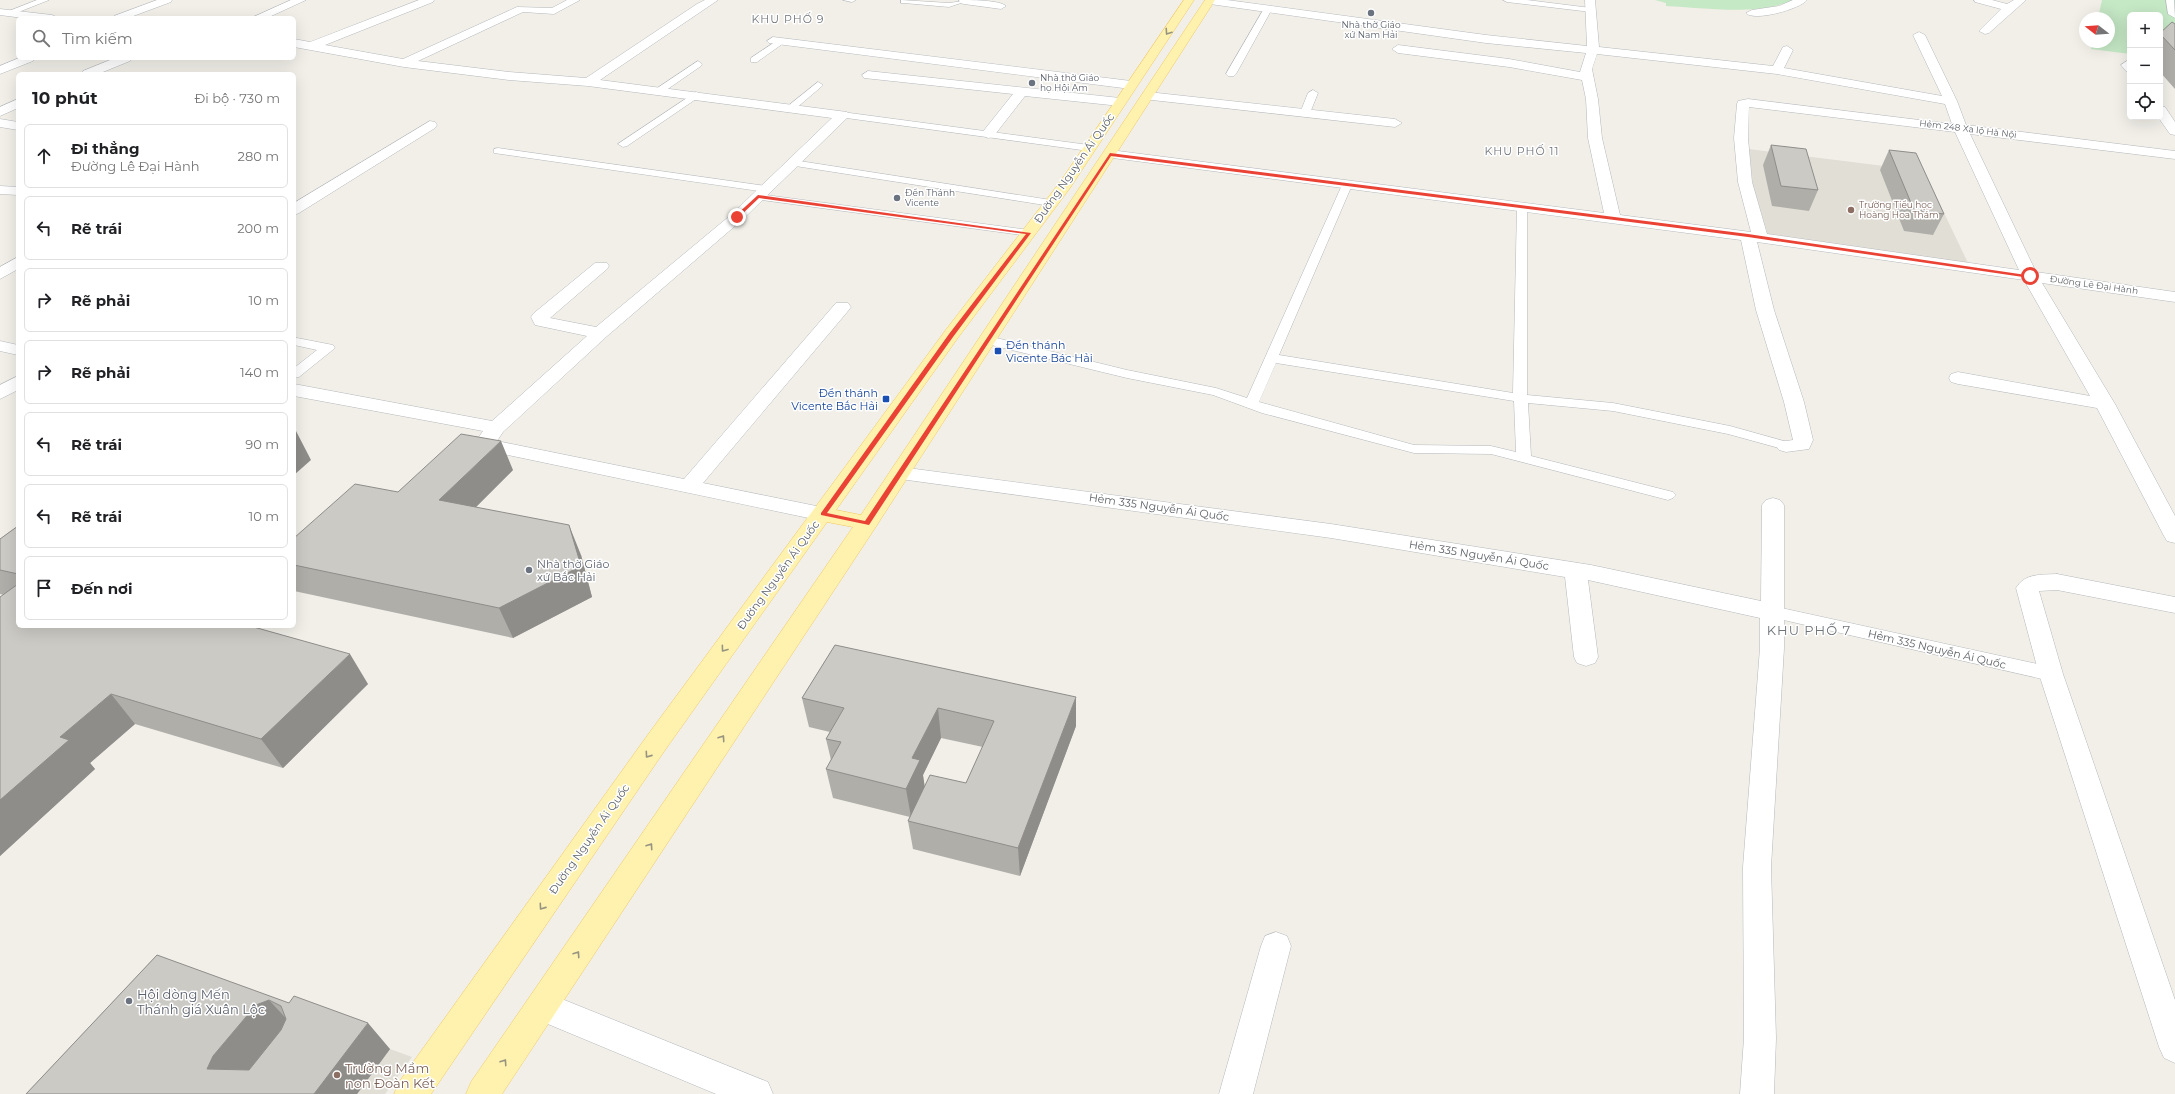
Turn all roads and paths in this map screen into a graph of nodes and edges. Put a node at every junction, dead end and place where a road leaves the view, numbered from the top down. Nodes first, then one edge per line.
1 (44, 0) edge
2 (167, 0) edge
3 (301, 0) edge
4 (429, 0) edge
5 (575, 0) edge
6 (714, 0) edge
7 (847, 0) edge
8 (852, 0) edge
9 (1203, 0) edge
10 (1507, 0) edge
11 (1802, 0) edge
12 (1979, 0) edge
13 (2021, 0) edge
14 (904, 1) edge
15 (965, 1) edge
16 (2172, 1) edge
17 (1590, 5) edge
18 (1001, 6) dead end
19 (2009, 8) junction
20 (1268, 9) junction
21 (4, 12) edge
22 (1752, 13) dead end
23 (36, 16) edge
24 (123, 16) edge
25 (262, 16) edge
26 (2175, 16) edge
27 (1420, 30) junction
28 (1984, 31) dead end
29 (1919, 35) dead end
30 (777, 41) joint
31 (296, 43) edge
32 (312, 46) junction
33 (1593, 50) junction
34 (1787, 50) dead end
35 (24, 60) edge
36 (121, 60) edge
37 (754, 60) dead end
38 (404, 63) junction
39 (698, 64) dead end
40 (0, 70) edge
41 (1777, 70) junction
42 (92, 72) edge
43 (1231, 74) dead end
44 (868, 75) dead end
45 (1588, 77) junction
46 (588, 82) junction
47 (818, 85) dead end
48 (659, 91) junction
49 (1021, 92) junction
50 (1314, 93) dead end
51 (1133, 94) junction
52 (696, 95) junction
53 (1951, 101) junction
54 (16, 104) edge
55 (791, 108) junction
56 (0, 112) edge
57 (1305, 113) junction
58 (2163, 114) edge
59 (842, 115) junction
60 (0, 123) edge
61 (1395, 123) dead end
62 (430, 125) dead end
63 (16, 126) edge
64 (1960, 128) junction
65 (2175, 131) edge
66 (988, 134) junction
67 (624, 144) dead end
68 (1089, 148) junction
69 (498, 151) dead end
70 (1110, 154) junction
71 (2175, 155) edge
72 (793, 163) junction
73 (1347, 184) junction
74 (0, 190) edge
75 (16, 192) edge
76 (762, 193) junction
77 (1051, 203) junction
78 (1522, 207) junction
79 (296, 209) edge
80 (1613, 218) junction
81 (1029, 233) junction
82 (1754, 237) junction
83 (16, 263) edge
84 (601, 266) dead end
85 (0, 274) edge
86 (2030, 276) junction
87 (2175, 297) edge
88 (842, 307) dead end
89 (600, 333) junction
90 (988, 340) junction
91 (297, 342) dead end
92 (0, 346) edge
93 (16, 350) edge
94 (1271, 358) junction
95 (296, 372) edge
96 (1958, 378) dead end
97 (16, 383) edge
98 (296, 390) edge
99 (0, 393) edge
100 (1520, 398) junction
101 (1251, 404) junction
102 (2105, 404) junction
103 (496, 428) junction
104 (1786, 446) joint
105 (1524, 458) junction
106 (900, 473) junction
107 (690, 485) junction
108 (1668, 495) dead end
109 (1773, 505) dead end
110 (823, 514) junction
111 (867, 523) junction
112 (2175, 536) edge
113 (1576, 571) junction
114 (2175, 605) edge
115 (1772, 612) junction
116 (1586, 657) dead end
117 (2051, 674) junction
118 (1276, 946) dead end
119 (542, 1006) junction
120 (2175, 1047) edge
121 (411, 1094) edge
122 (482, 1094) edge
123 (756, 1094) edge
124 (1236, 1094) edge
125 (1757, 1094) edge

1 - 21 lane
2 - 24 street
3 - 25 street
4 - 32 street
5 - 38 street
6 - 46 street
7 - 8 lane
9 - 20 street
9 - 51 main road, Đường Nguyễn Ái Quốc
10 - 17 lane
11 - 22 street
12 - 19 street
13 - 19 street
14 - 15 lane
15 - 18 street
16 - 26 lane
17 - 33 street
19 - 28 street
20 - 27 street
20 - 43 lane
21 - 23 street
27 - 33 street
27 - 45 street
29 - 53 street
30 - 37 lane
30 - 51 street
31 - 32 street
32 - 38 street
33 - 41 street
33 - 45 street
34 - 41 street
35 - 40 street
36 - 42 street
38 - 46 street
39 - 48 lane
41 - 53 street
44 - 49 street
45 - 80 street
46 - 48 street
47 - 55 lane
48 - 52 street
49 - 51 street
49 - 66 street
50 - 57 lane
51 - 57 street
51 - 68 main road, Đường Nguyễn Ái Quốc
51 - 70 main road, Đường Nguyễn Ái Quốc
52 - 55 street
52 - 67 lane
53 - 64 street
54 - 56 street
55 - 59 street
57 - 61 street
58 - 65 street
59 - 66 lane
59 - 72 street
60 - 63 street
62 - 79 street
64 - 71 street, Hẻm 248 Xa lộ Hà Nội
64 - 82 street, Hẻm 248 Xa lộ Hà Nội
64 - 86 street
66 - 68 lane
68 - 77 main road, Đường Nguyễn Ái Quốc
69 - 76 lane
70 - 73 street, Đường Lê Đại Hành
70 - 90 main road, Đường Nguyễn Ái Quốc
72 - 76 street
72 - 77 lane
73 - 78 street, Đường Lê Đại Hành
73 - 94 lane
74 - 75 street
76 - 81 lane
76 - 89 street
77 - 81 main road, Đường Nguyễn Ái Quốc
78 - 80 street, Đường Lê Đại Hành
78 - 100 lane
80 - 82 street, Đường Lê Đại Hành
81 - 110 main road, Đường Nguyễn Ái Quốc
82 - 86 street, Đường Lê Đại Hành
82 - 104 street
83 - 85 street
84 - 89 street
86 - 87 street, Đường Lê Đại Hành
86 - 102 street
88 - 107 street
89 - 103 street
90 - 101 lane
90 - 106 main road, Đường Nguyễn Ái Quốc
91 - 95 lane
92 - 93 street
94 - 100 lane
94 - 101 lane
96 - 102 street
97 - 99 street
98 - 103 street
100 - 104 lane
100 - 105 lane
101 - 105 lane
102 - 112 street
103 - 107 street
105 - 108 lane
106 - 111 main road, Đường Nguyễn Ái Quốc
106 - 113 street, Hẻm 335 Nguyễn Ái Quốc
107 - 110 street
109 - 115 street
110 - 111 main road
110 -> 121 main road, Đường Nguyễn Ái Quốc
119 -> 111 main road, Đường Nguyễn Ái Quốc
113 - 115 street, Hẻm 335 Nguyễn Ái Quốc
113 - 116 street
114 - 117 street
115 - 117 lane, Hẻm 335 Nguyễn Ái Quốc
115 - 125 street
117 - 120 street
118 - 124 street
122 -> 119 main road, Đường Nguyễn Ái Quốc
119 - 123 street

